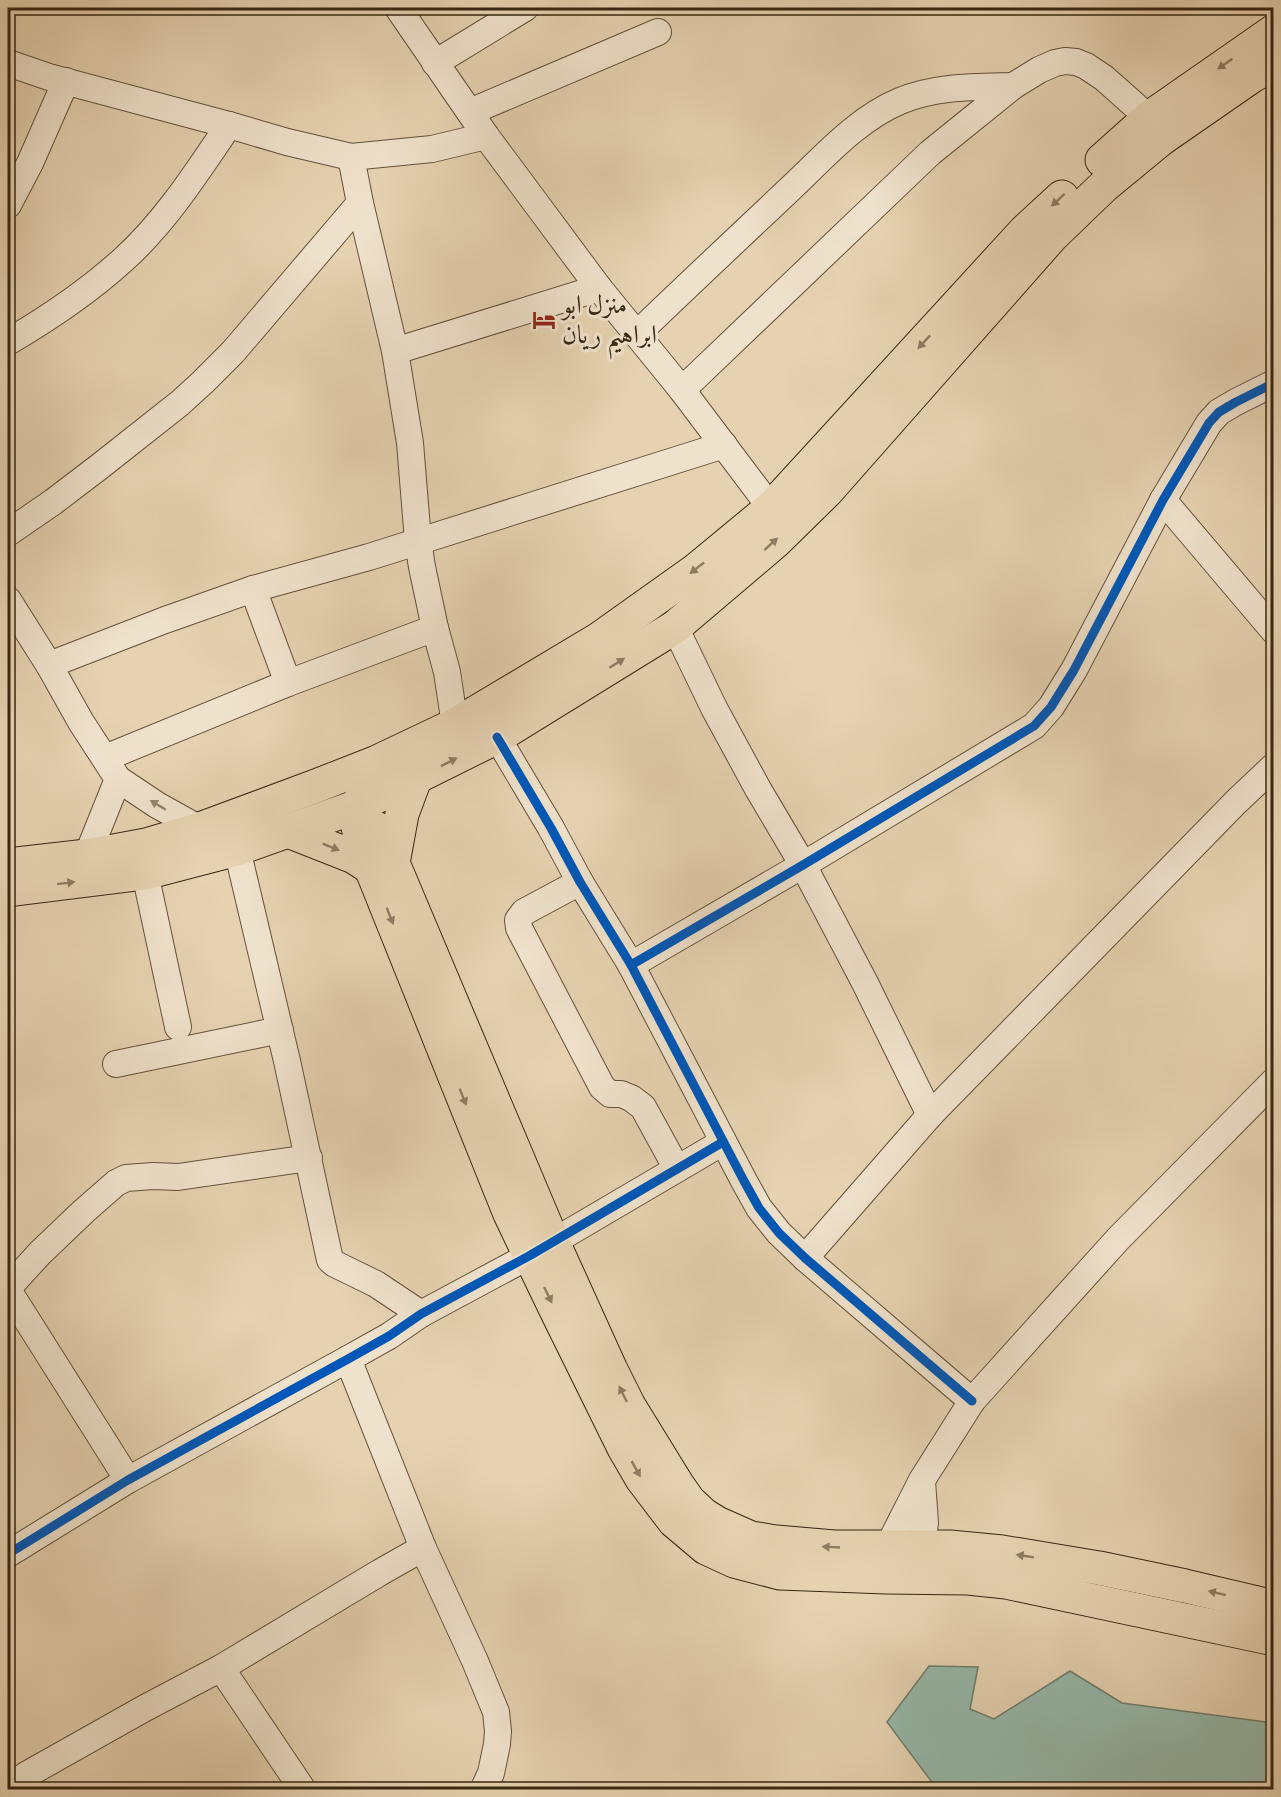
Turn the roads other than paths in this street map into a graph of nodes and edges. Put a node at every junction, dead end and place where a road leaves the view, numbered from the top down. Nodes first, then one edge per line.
1 (525, 8) edge
2 (401, 9) edge
3 (1274, 31) edge
4 (658, 32) dead end
5 (8, 63) edge
6 (435, 63) junction
7 (1274, 64) edge
8 (66, 81) junction
9 (1013, 86) junction
10 (470, 112) junction
11 (1149, 118) junction
12 (228, 125) junction
13 (486, 136) junction
14 (351, 157) junction
15 (360, 203) junction
16 (8, 205) edge
17 (599, 288) junction
18 (637, 333) junction
19 (8, 342) edge
20 (395, 351) junction
21 (1274, 383) edge
22 (682, 390) junction
23 (724, 445) junction
24 (1163, 500) junction
25 (771, 508) junction
26 (8, 533) edge
27 (418, 541) junction
28 (254, 589) junction
29 (8, 600) edge
30 (675, 627) junction
31 (435, 628) junction
32 (1274, 631) edge
33 (49, 665) junction
34 (288, 683) junction
35 (454, 725) junction
36 (497, 737) junction
37 (377, 762) junction
38 (1274, 766) edge
39 (112, 769) junction
40 (415, 779) junction
41 (316, 786) junction
42 (358, 806) junction
43 (200, 829) junction
44 (288, 831) junction
45 (237, 849) junction
46 (87, 855) junction
47 (8, 865) edge
48 (803, 865) junction
49 (382, 866) junction
50 (145, 873) junction
51 (580, 882) junction
52 (8, 890) edge
53 (631, 965) junction
54 (178, 1026) dead end
55 (280, 1030) junction
56 (116, 1064) dead end
57 (1274, 1081) edge
58 (930, 1115) junction
59 (723, 1142) junction
60 (309, 1158) junction
61 (677, 1169) junction
62 (541, 1249) junction
63 (805, 1258) junction
64 (8, 1289) edge
65 (421, 1314) junction
66 (348, 1359) junction
67 (972, 1401) junction
68 (128, 1480) junction
69 (922, 1480) junction
70 (423, 1548) junction
71 (8, 1554) edge
72 (887, 1562) junction
73 (920, 1562) junction
74 (1274, 1607) edge
75 (1274, 1640) edge
76 (221, 1668) junction
77 (298, 1787) edge
78 (8, 1789) edge
79 (483, 1790) edge

1 - 6 street
2 - 6 street
3 -> 11 main road
4 - 10 street
5 - 8 street
6 - 10 street
30 -> 7 main road
8 - 12 street
8 - 16 street
9 - 11 street
9 - 18 street
9 - 22 street
10 - 13 street
11 -> 25 main road
12 - 14 street
12 - 19 street
13 - 14 street
13 - 17 street
14 - 15 street
15 - 20 street
15 - 26 street
17 - 18 street
17 - 20 street
18 - 22 street
20 - 27 street
21 - 24 street
22 - 23 street
23 - 25 street
23 - 27 street
24 - 32 street
24 - 48 street
25 -> 35 main road
27 - 28 street
27 - 31 street
28 - 33 street
28 - 34 street
29 - 33 street
36 -> 30 main road
30 - 48 street
31 - 34 street
31 - 35 street
33 - 39 street
34 - 39 street
35 - 37 main road
40 -> 36 main road
36 - 51 street
37 - 41 main road
37 - 42 main road
38 - 58 street
43 -> 39 street
39 - 46 street
40 - 42 main road
40 - 49 main road
41 - 42 main road
41 - 43 main road
42 - 44 main road
42 - 49 main road
43 - 46 main road
44 - 45 main road
44 -> 49 main road
45 - 50 main road
45 - 55 street
46 - 47 main road
48 - 53 street
48 - 58 street
49 - 62 main road
52 -> 50 main road
50 - 54 street
51 - 53 street
51 - 61 street
53 - 59 street
55 - 56 street
55 - 60 street
57 - 67 street
58 - 63 street
59 - 61 street
59 - 63 street
60 - 64 street
60 - 65 street
61 - 62 street
62 - 65 street
62 - 72 main road
63 - 67 street
64 - 68 street
65 - 66 street
66 - 68 street
66 - 70 street
67 - 69 street
68 - 71 street
69 - 72 street
69 - 73 street
70 - 76 street
70 - 79 street
72 - 73 main road
74 -> 73 main road
73 - 75 main road
76 - 77 street
76 - 78 street

